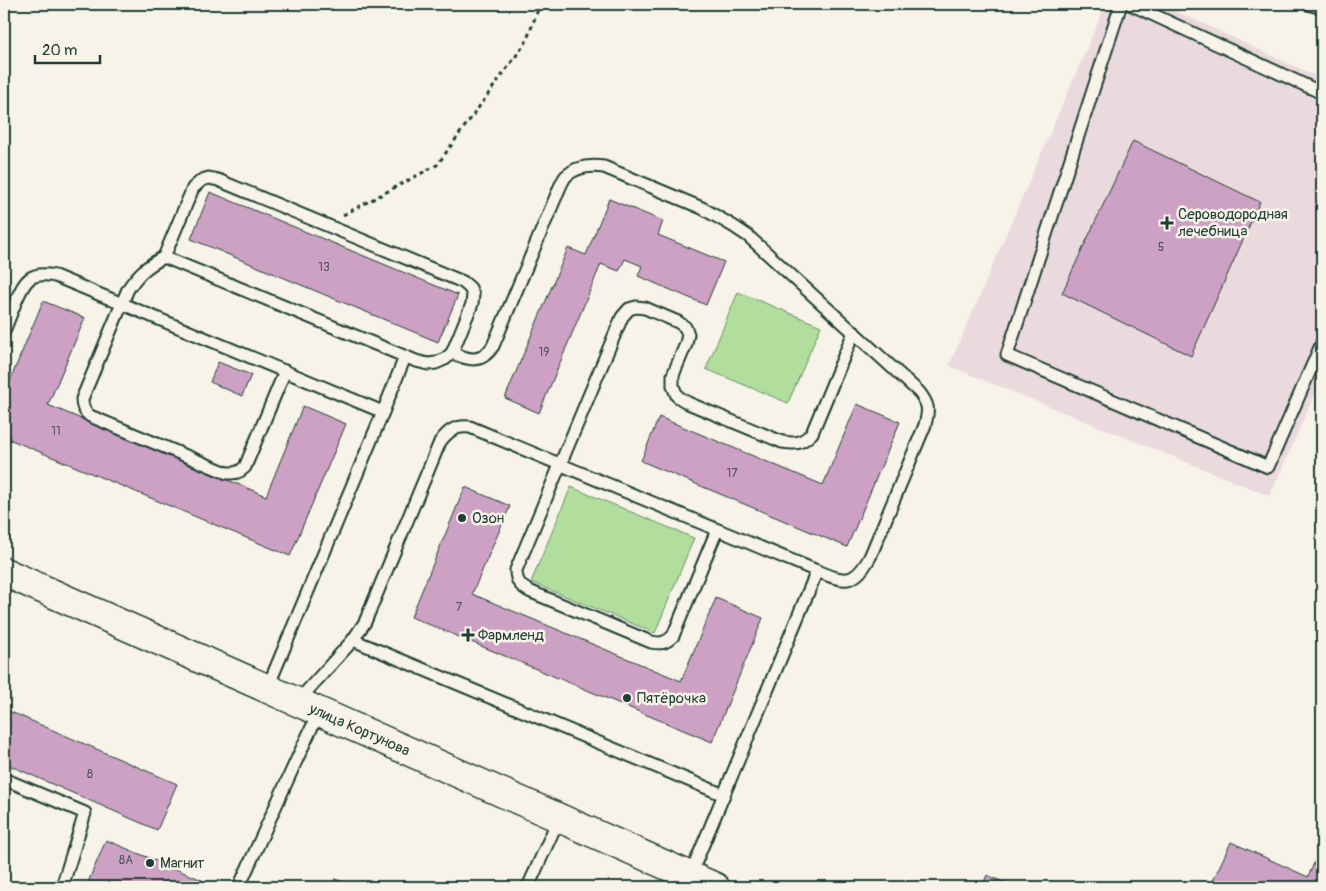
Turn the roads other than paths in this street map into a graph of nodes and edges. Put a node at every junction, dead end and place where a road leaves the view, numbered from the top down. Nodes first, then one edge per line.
1 (1121, 4) edge
2 (1130, 4) edge
3 (1308, 4) edge
4 (1322, 8) edge
5 (1322, 93) edge
6 (164, 257) junction
7 (122, 303) junction
8 (4, 330) edge
9 (854, 332) junction
10 (1322, 343) edge
11 (452, 353) junction
12 (405, 357) junction
13 (285, 371) junction
14 (382, 412) junction
15 (560, 464) junction
16 (717, 530) junction
17 (817, 571) junction
18 (4, 572) edge
19 (353, 640) junction
20 (267, 689) junction
21 (308, 707) junction
22 (4, 779) edge
23 (724, 795) junction
24 (559, 818) junction
25 (690, 876) junction
26 (62, 887) edge
27 (239, 887) edge
28 (528, 887) edge
29 (715, 887) edge

1 - 10 lane
2 - 5 lane
3 - 4 lane
6 - 7 lane
6 - 11 lane
6 - 12 lane
7 - 8 lane
7 - 13 lane
7 - 13 lane
9 - 11 lane
9 - 15 lane
9 - 17 lane
11 - 12 lane
12 - 14 lane
13 - 14 lane
14 - 20 lane
15 - 16 lane
15 - 16 lane
15 - 19 lane
16 - 17 lane
17 - 23 lane
18 - 20 main road, улица Кортунова
19 - 21 lane
19 - 23 lane
20 - 21 main road, улица Кортунова
21 - 24 main road, улица Кортунова
21 - 27 lane
22 - 26 lane
23 - 25 lane
24 - 25 main road, улица Кортунова
24 - 28 lane
25 - 29 main road, улица Кортунова

